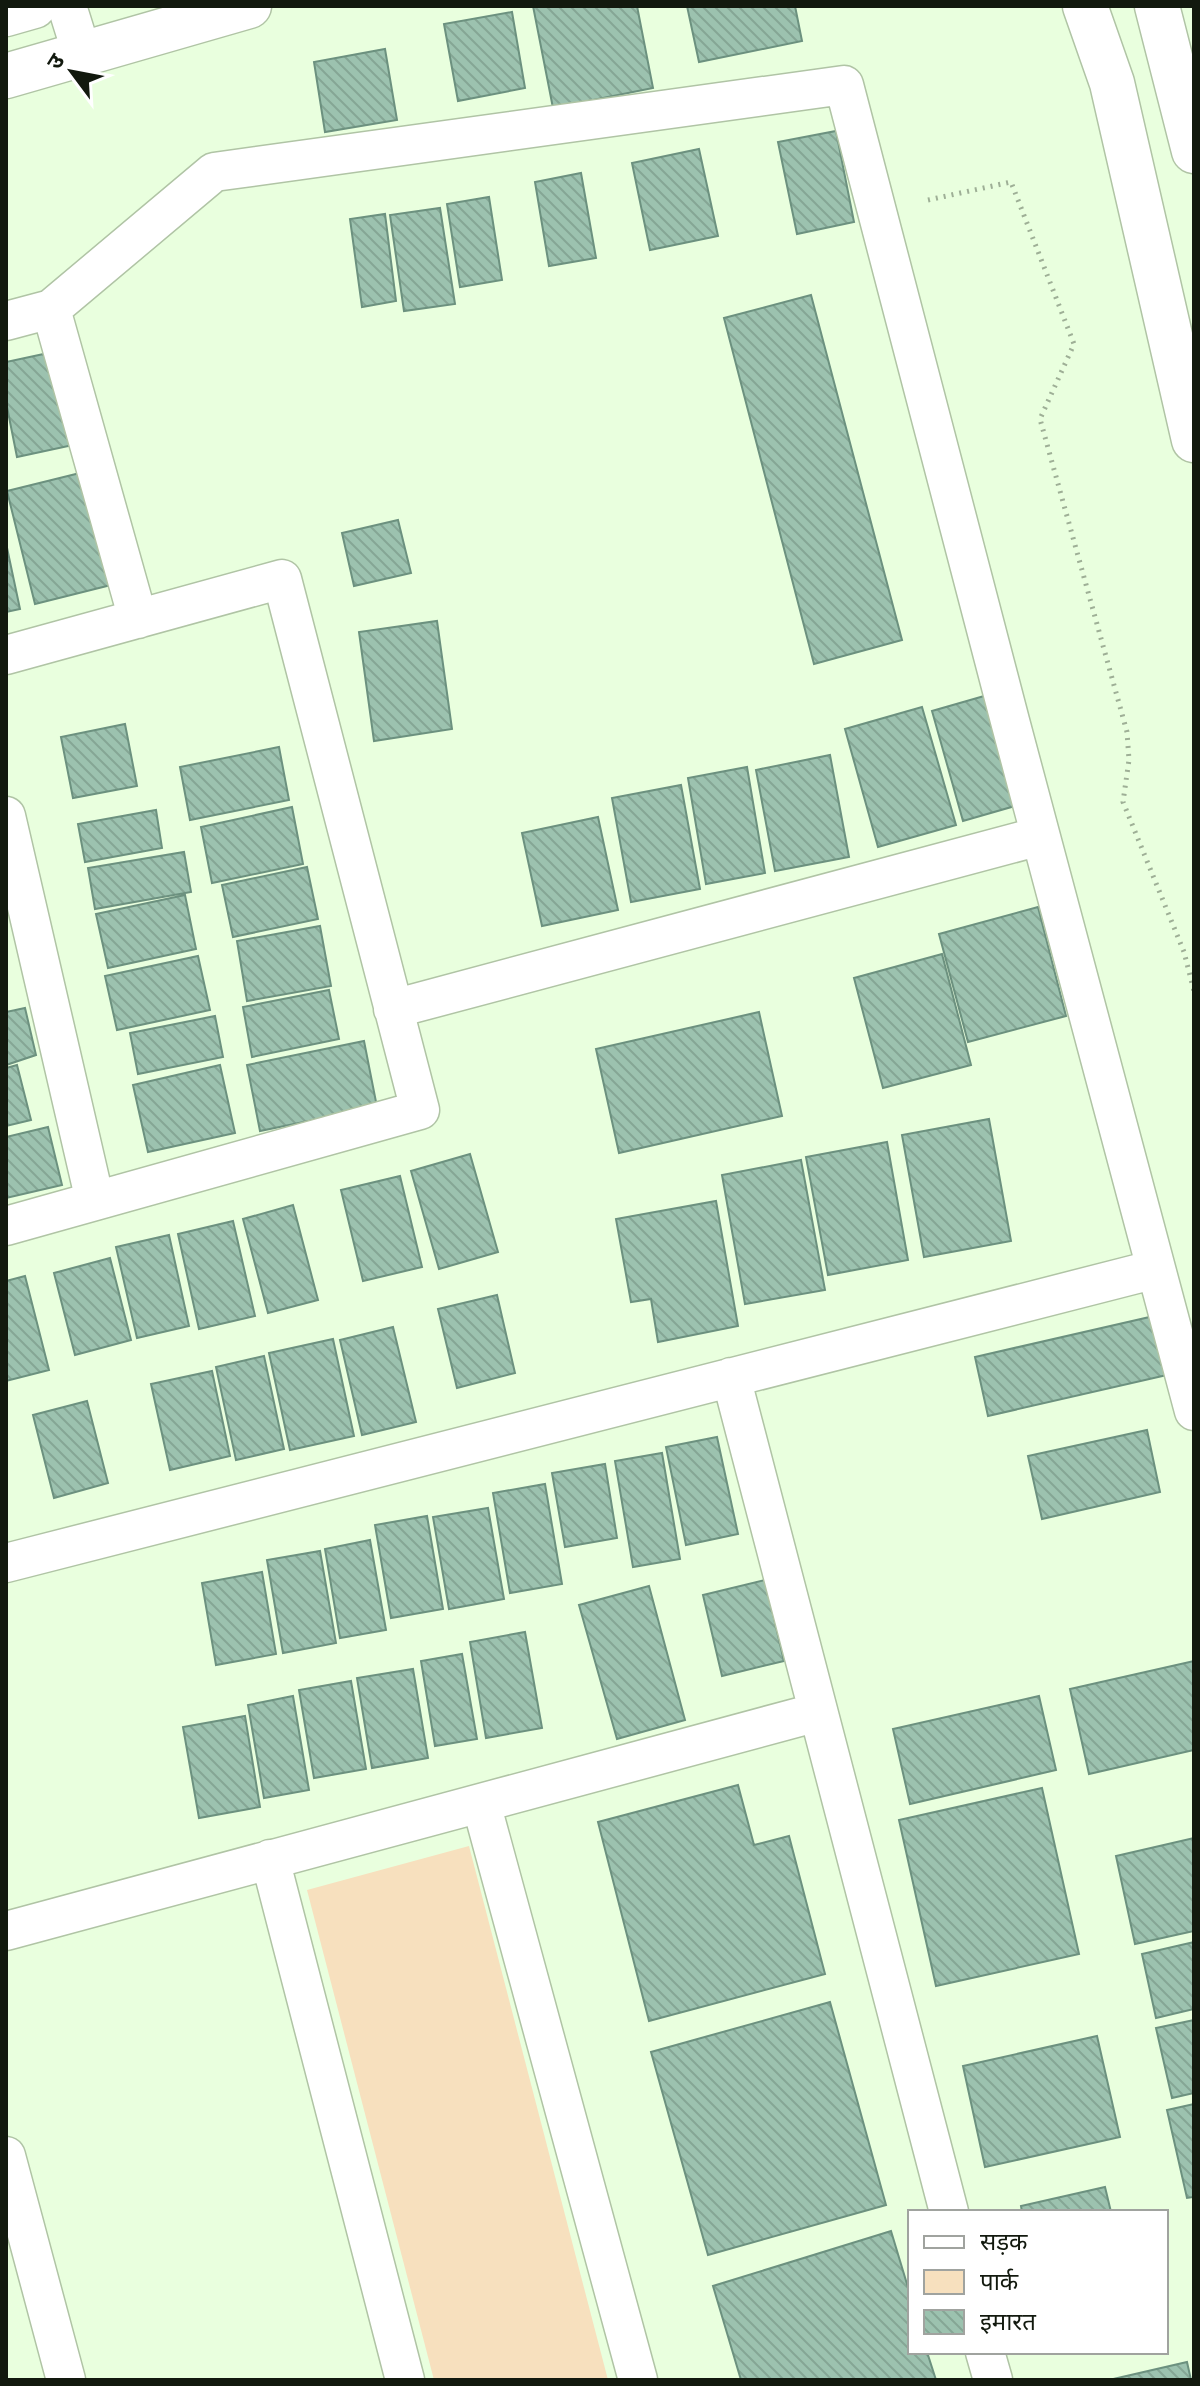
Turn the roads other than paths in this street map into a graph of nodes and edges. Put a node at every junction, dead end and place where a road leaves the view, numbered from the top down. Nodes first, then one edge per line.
1 (34, 6) edge
2 (67, 6) edge
3 (249, 6) edge
4 (1085, 6) edge
5 (1157, 6) edge
6 (6, 14) edge
7 (82, 54) junction
8 (6, 76) edge
9 (1194, 151) edge
10 (51, 309) junction
11 (6, 321) edge
12 (1194, 440) edge
13 (138, 619) junction
14 (6, 655) edge
15 (6, 816) edge
16 (1040, 836) junction
17 (393, 1009) junction
18 (95, 1201) junction
19 (6, 1226) edge
20 (1156, 1269) junction
21 (731, 1377) junction
22 (1194, 1411) edge
23 (6, 1563) edge
24 (818, 1712) junction
25 (481, 1803) junction
26 (270, 1859) junction
27 (6, 1931) edge
28 (6, 2156) edge
29 (948, 2210) edge
30 (986, 2354) edge
31 (66, 2380) edge
32 (405, 2380) edge
33 (638, 2380) edge
34 (993, 2380) edge

1 - 6 main road
2 - 7 street
3 - 7 main road
4 - 12 main road
5 - 9 main road
7 - 8 main road
10 - 11 street
10 - 13 street
10 - 16 street
13 - 14 street
13 - 17 street
15 - 18 street
16 - 17 street
16 - 20 street
17 - 18 street
18 - 19 street
20 - 21 street
20 - 22 street
21 - 23 street
21 - 24 street
24 - 25 street
24 - 29 street
25 - 26 street
25 - 33 street
26 - 27 street
26 - 32 street
28 - 31 street
30 - 34 street

